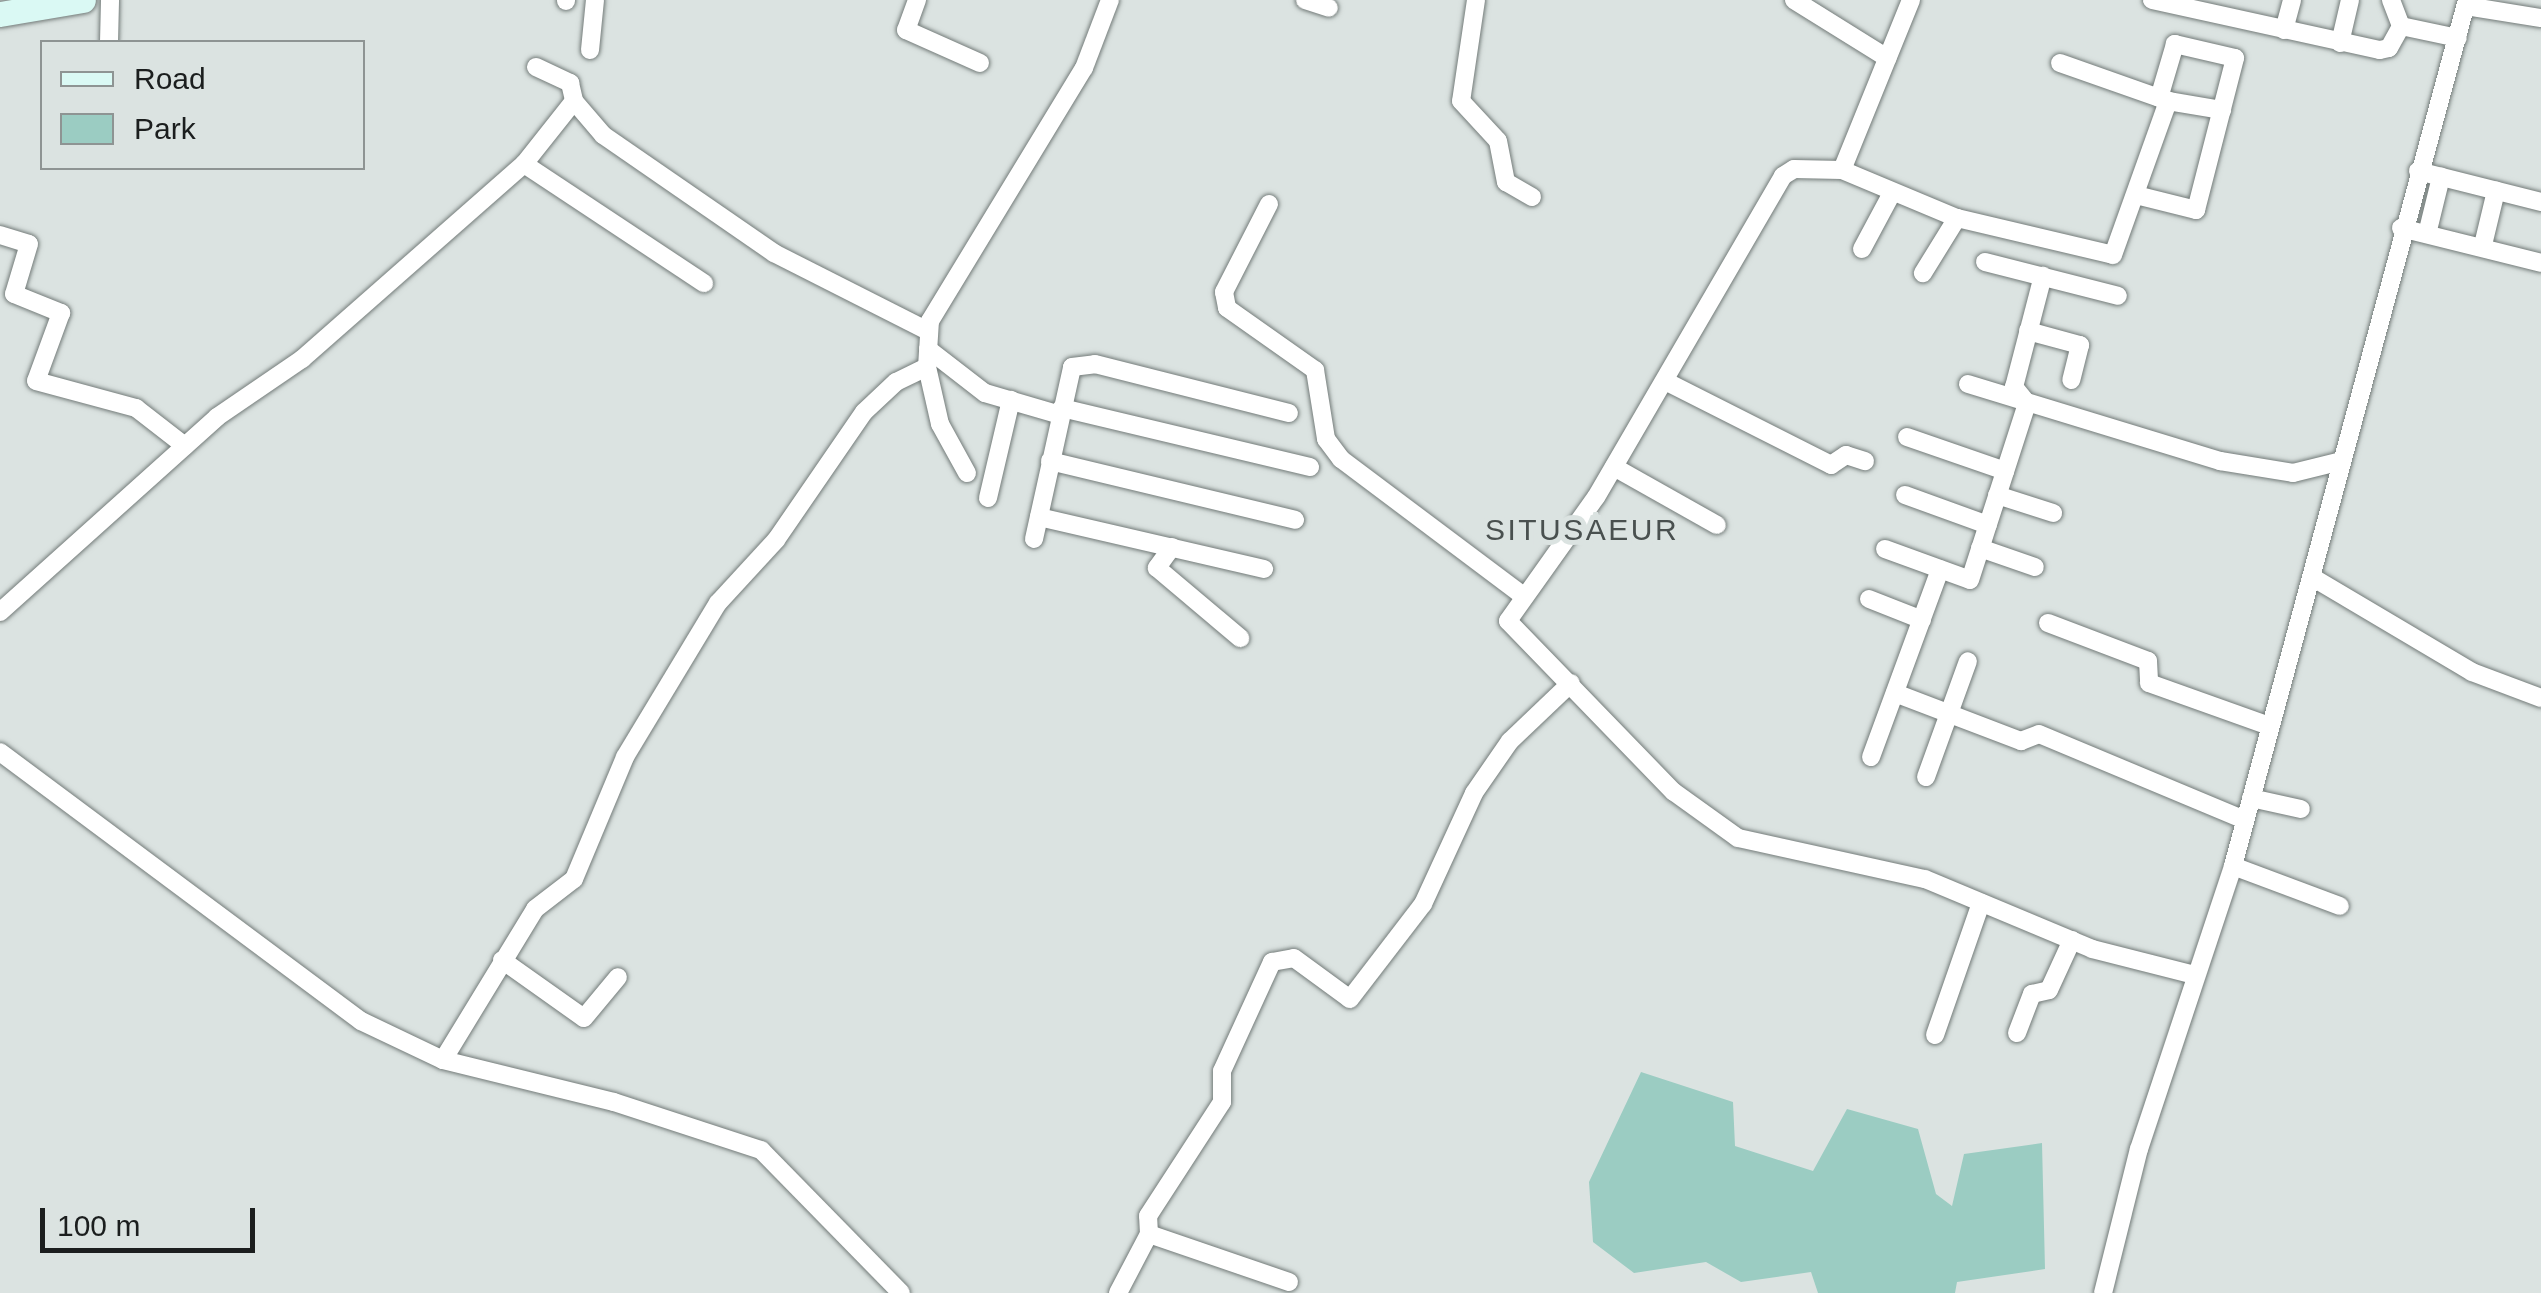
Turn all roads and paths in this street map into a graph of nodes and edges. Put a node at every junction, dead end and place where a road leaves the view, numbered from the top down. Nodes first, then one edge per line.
1 (83, 0) edge
2 (110, 0) edge
3 (595, 0) edge
4 (917, 0) edge
5 (1110, 0) edge
6 (1305, 0) edge
7 (1476, 0) edge
8 (1794, 0) edge
9 (1911, 0) edge
10 (2152, 0) edge
11 (2292, 0) edge
12 (2350, 0) edge
13 (2391, 0) edge
14 (2177, 3) edge
15 (2466, 3) edge
16 (1329, 8) dead end
17 (2233, 9) edge
18 (0, 14) edge
19 (2541, 18) edge
20 (2402, 26) junction
21 (2284, 30) junction
22 (2458, 38) junction
23 (109, 40) edge
24 (2340, 42) junction
25 (590, 50) dead end
26 (1887, 58) junction
27 (980, 63) dead end
28 (2060, 64) dead end
29 (536, 68) dead end
30 (2163, 99) junction
31 (574, 101) junction
32 (2222, 110) junction
33 (524, 164) junction
34 (1842, 170) junction
35 (2418, 171) junction
36 (2442, 177) junction
37 (2496, 191) junction
38 (1892, 193) junction
39 (2136, 195) junction
40 (1532, 198) dead end
41 (2541, 202) edge
42 (1270, 204) dead end
43 (1956, 218) junction
44 (2401, 228) junction
45 (2428, 230) dead end
46 (0, 234) edge
47 (2483, 245) dead end
48 (1862, 249) dead end
49 (2540, 257) edge
50 (1986, 262) dead end
51 (1924, 273) dead end
52 (2043, 276) junction
53 (704, 282) dead end
54 (2118, 296) dead end
55 (2028, 332) junction
56 (928, 349) junction
57 (2071, 380) dead end
58 (1667, 382) junction
59 (1968, 384) dead end
60 (1011, 400) junction
61 (2027, 403) junction
62 (1061, 411) junction
63 (1290, 413) dead end
64 (1907, 438) dead end
65 (185, 446) junction
66 (1050, 461) junction
67 (1865, 461) dead end
68 (2342, 461) junction
69 (1310, 467) dead end
70 (1614, 467) junction
71 (2005, 472) junction
72 (967, 474) dead end
73 (1905, 495) dead end
74 (1998, 495) junction
75 (988, 498) dead end
76 (2053, 513) dead end
77 (1039, 517) junction
78 (1296, 520) dead end
79 (1718, 525) dead end
80 (1988, 525) junction
81 (1034, 538) dead end
82 (1172, 548) junction
83 (1980, 548) junction
84 (1885, 549) dead end
85 (2035, 567) dead end
86 (1264, 568) dead end
87 (1940, 569) junction
88 (2312, 578) junction
89 (1521, 594) junction
90 (1869, 599) dead end
91 (0, 612) edge
92 (1922, 620) junction
93 (2048, 623) dead end
94 (1240, 638) dead end
95 (1968, 661) dead end
96 (1571, 683) junction
97 (1894, 693) junction
98 (2541, 698) edge
99 (1948, 714) junction
100 (2270, 726) junction
101 (1, 754) edge
102 (1871, 756) dead end
103 (1926, 777) dead end
104 (2251, 798) junction
105 (2301, 810) dead end
106 (2245, 820) junction
107 (2233, 866) junction
108 (1981, 903) junction
109 (2340, 906) dead end
110 (2072, 940) junction
111 (502, 960) junction
112 (2195, 975) junction
113 (618, 977) dead end
114 (2017, 1033) dead end
115 (1936, 1035) dead end
116 (443, 1060) junction
117 (1148, 1234) junction
118 (1290, 1282) dead end
119 (901, 1293) edge
120 (1118, 1293) edge
121 (2102, 1293) edge

1 - 18 main road
2 - 23 street
3 - 25 street
4 - 27 street
5 - 56 street
6 - 16 street
7 - 40 street
8 - 26 street
9 - 26 street
10 - 14 street
11 - 21 street
12 - 24 street
13 - 20 street
14 - 17 street
15 - 19 street
15 - 22 street
17 - 21 street
20 - 22 street
20 - 24 street
21 - 24 street
22 - 35 street
26 - 34 street
28 - 30 street
29 - 31 street
30 - 32 street
30 - 32 street
30 - 39 street
31 - 33 street
31 - 56 street
32 - 39 street
33 - 53 street
33 - 65 street
34 - 38 street
34 - 58 street
35 - 36 street
35 - 44 street
36 - 37 street
36 - 45 street
37 - 41 street
37 - 47 street
38 - 43 street
38 - 48 street
39 - 43 street
42 - 89 street
43 - 51 street
44 - 49 street
44 - 68 street
46 - 65 street
50 - 52 street
52 - 54 street
52 - 55 street
55 - 57 street
55 - 61 street
56 - 60 street
56 - 72 street
56 - 111 street
58 - 67 street
58 - 70 street
59 - 61 street
60 - 62 street
60 - 75 street
61 - 68 street
61 - 71 street
62 - 63 street
62 - 66 street
62 - 69 street
64 - 71 street
65 - 91 street
66 - 77 street
66 - 78 street
68 - 88 street
70 - 79 street
70 - 89 street
71 - 74 street
73 - 80 street
74 - 76 street
74 - 80 street
77 - 81 street
77 - 82 street
80 - 83 street
82 - 86 street
82 - 94 street
83 - 85 street
83 - 87 street
84 - 87 street
87 - 92 street
88 - 98 street
88 - 100 street
89 - 96 street
90 - 92 street
92 - 97 street
93 - 100 street
95 - 99 street
96 - 108 street
96 - 117 street
97 - 99 street
97 - 102 street
99 - 103 street
99 - 106 street
100 - 104 street
101 - 116 street
104 - 105 street
104 - 106 street
106 - 107 street
107 - 109 street
107 - 112 street
108 - 110 street
108 - 115 street
110 - 112 street
110 - 114 street
111 - 113 street
111 - 116 street
112 - 121 street
116 - 119 street
117 - 118 street
117 - 120 street

